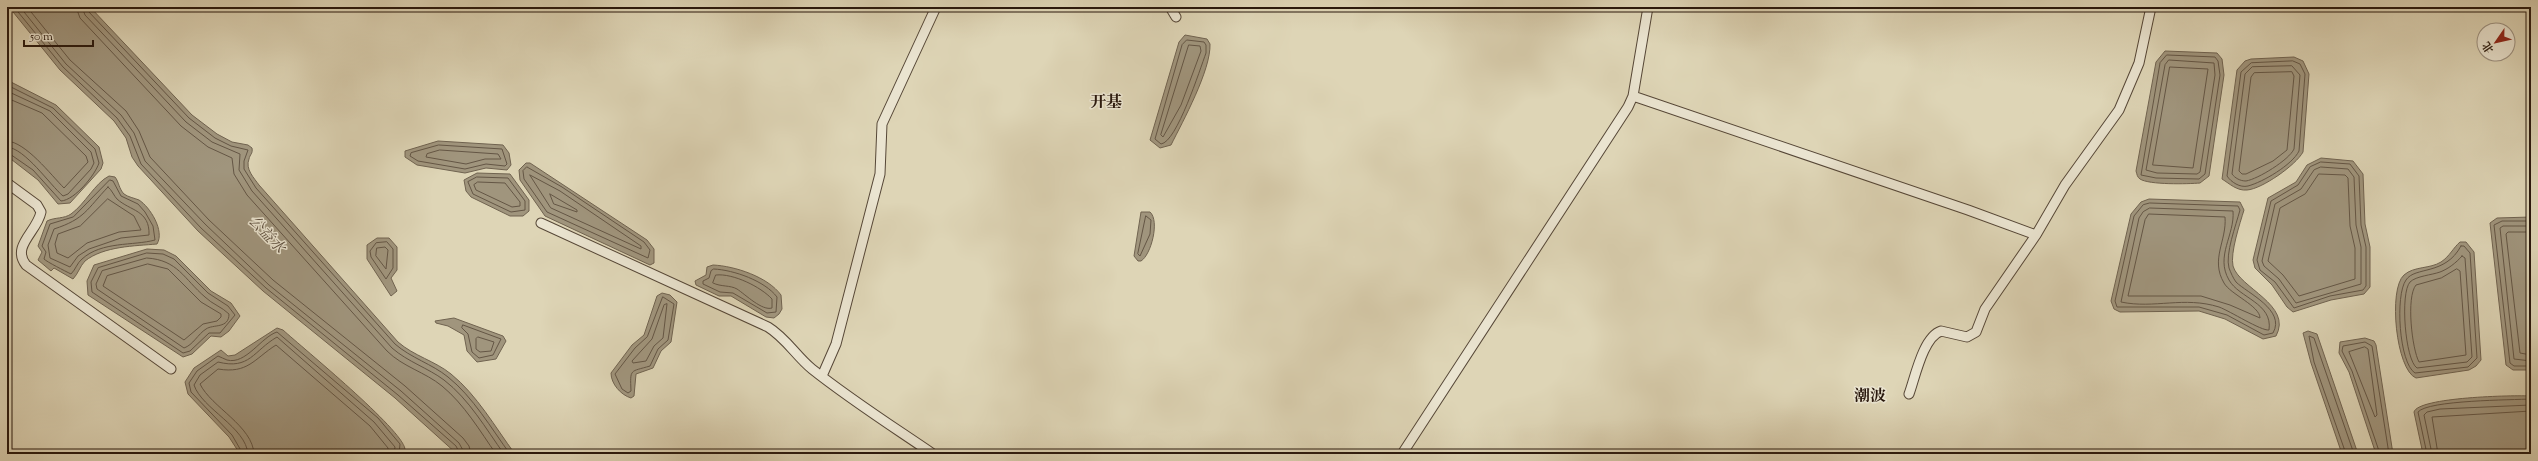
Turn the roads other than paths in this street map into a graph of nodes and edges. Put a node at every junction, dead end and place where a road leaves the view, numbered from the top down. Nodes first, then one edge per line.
1 (936, 7) edge
2 (1170, 7) edge
3 (1648, 7) edge
4 (2151, 7) edge
5 (1176, 17) dead end
6 (1633, 96) junction
7 (7, 183) edge
8 (541, 223) dead end
9 (2036, 235) junction
10 (171, 369) dead end
11 (822, 376) junction
12 (1909, 394) dead end
13 (933, 454) edge
14 (1402, 454) edge

1 - 11 street
2 - 5 street
3 - 6 street
4 - 9 street
6 - 9 street
6 - 14 street
7 - 10 street
8 - 11 street
9 - 12 street
11 - 13 street

